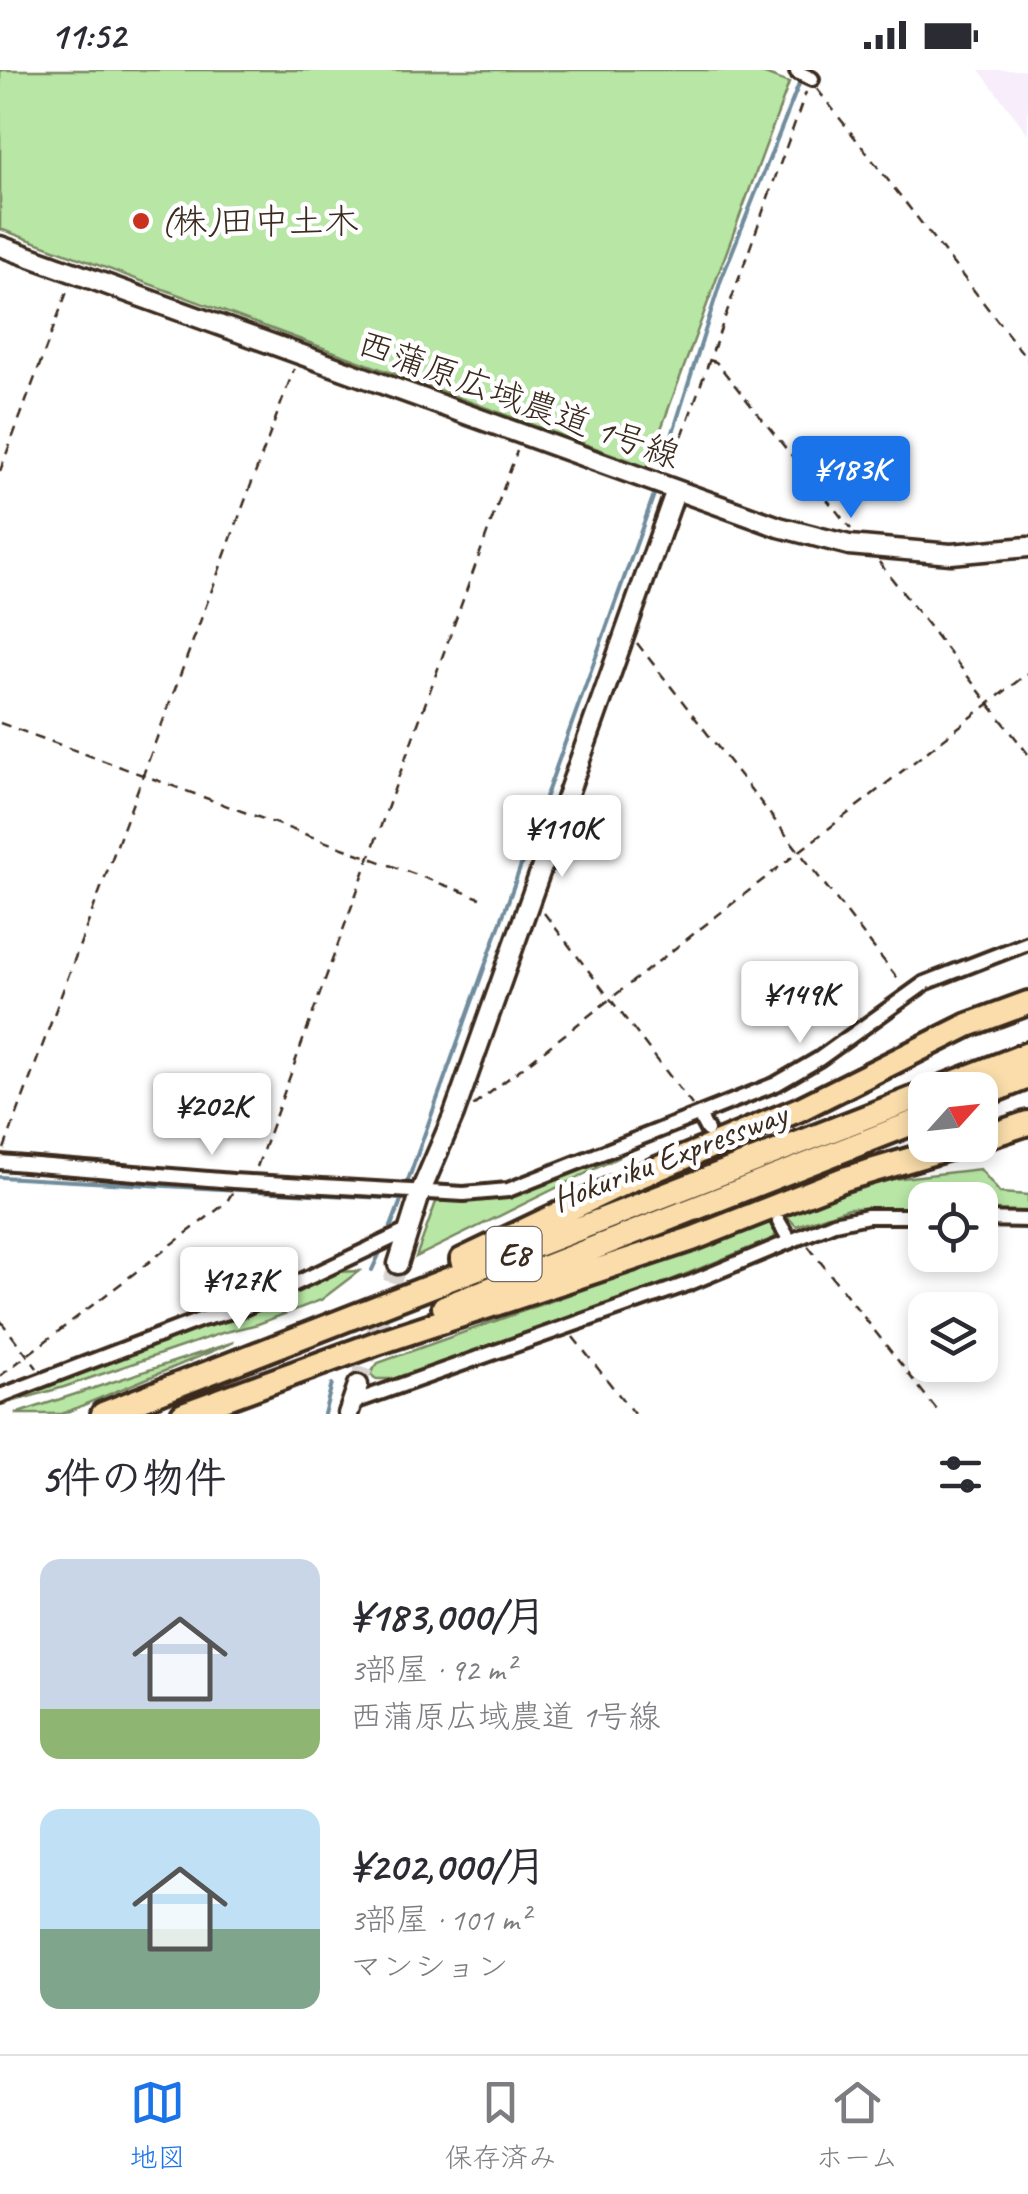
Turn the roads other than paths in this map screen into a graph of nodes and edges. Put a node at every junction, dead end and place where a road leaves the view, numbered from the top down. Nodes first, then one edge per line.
1 (0, 246) edge
2 (676, 490) junction
3 (1028, 547) edge
4 (1028, 943) edge
5 (1028, 1002) edge
6 (1028, 1054) edge
7 (982, 1072) edge
8 (1028, 1078) edge
9 (998, 1089) edge
10 (908, 1101) edge
11 (699, 1115) junction
12 (1028, 1123) edge
13 (908, 1125) edge
14 (708, 1130) tunnel mouth
15 (998, 1133) edge
16 (0, 1160) edge
17 (908, 1160) edge
18 (421, 1190) junction
19 (908, 1216) edge
20 (998, 1219) edge
21 (1028, 1220) edge
22 (779, 1222) tunnel mouth
23 (410, 1230) junction
24 (795, 1238) junction
25 (398, 1264) tunnel mouth
26 (306, 1335) junction
27 (0, 1396) edge
28 (354, 1400) edge
29 (103, 1414) edge
30 (169, 1414) edge
31 (183, 1414) edge

1 - 2 street, 西蒲原広域農道 1号線
2 - 3 street, 西蒲原広域農道 1号線
2 - 18 street
4 - 11 street
5 - 26 highway
6 - 7 highway
8 - 9 highway
10 - 26 highway, Hokuriku Expressway / E8
11 - 14 street
11 - 18 street
12 - 15 highway
13 - 30 highway, Hokuriku Expressway / E8
16 - 18 street
17 - 31 highway
18 - 23 street
19 - 24 street
20 - 21 street
22 - 24 street
23 - 25 street
23 - 27 street
24 - 28 street
26 - 29 highway, Hokuriku Expressway / E8

